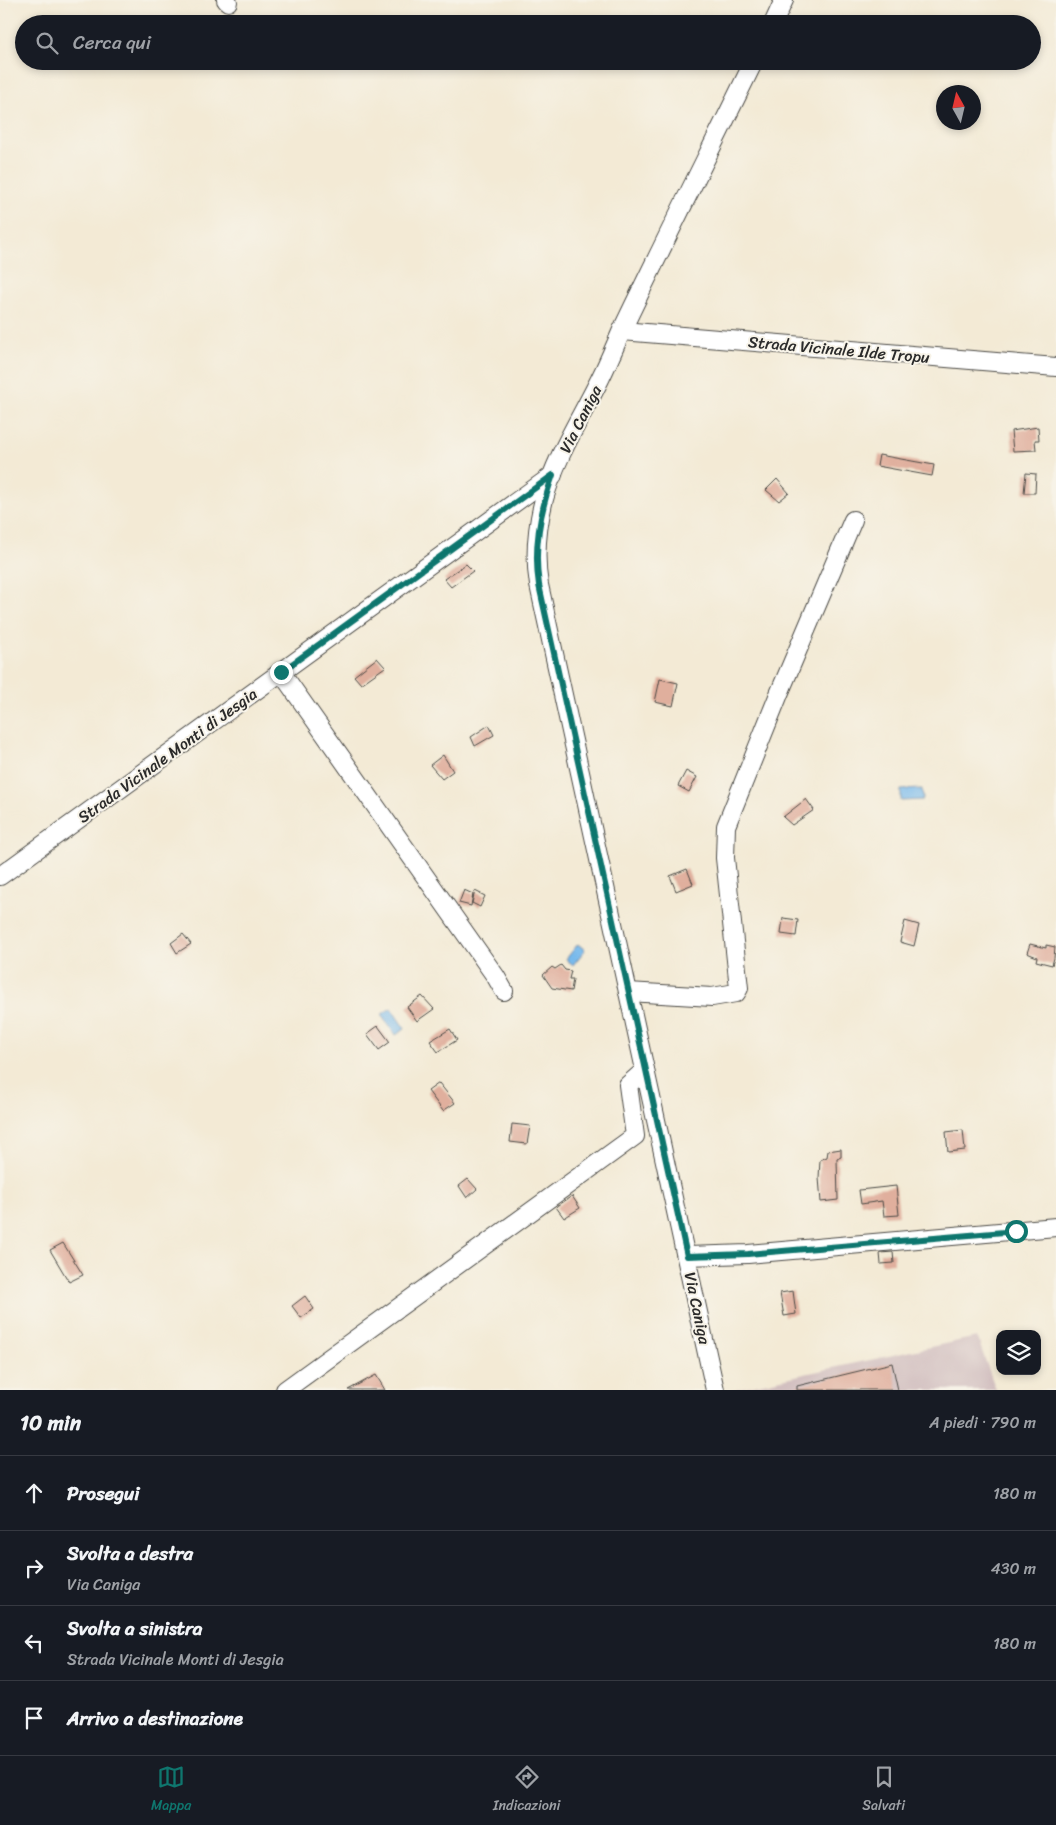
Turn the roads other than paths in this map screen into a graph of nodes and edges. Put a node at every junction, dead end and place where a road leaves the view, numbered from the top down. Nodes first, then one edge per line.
1 (784, 0) edge
2 (777, 15) edge
3 (750, 70) edge
4 (622, 331) junction
5 (1056, 367) edge
6 (553, 475) junction
7 (853, 520) dead end
8 (281, 672) junction
9 (0, 876) edge
10 (504, 991) dead end
11 (628, 992) junction
12 (646, 1070) junction
13 (1056, 1227) edge
14 (687, 1256) junction
15 (285, 1390) edge
16 (715, 1390) edge

1 - 2 street
3 - 4 street, Via Caniga
4 - 5 street, Strada Vicinale Ilde Tropu
4 - 6 street, Via Caniga
6 - 8 street, Strada Vicinale Monti di Jesgia
6 - 11 street, Via Caniga
7 - 11 street
8 - 9 street, Strada Vicinale Monti di Jesgia
8 - 10 street
11 - 12 street, Via Caniga
12 - 14 street, Via Caniga
12 - 15 street
13 - 14 street
14 - 16 street, Via Caniga

